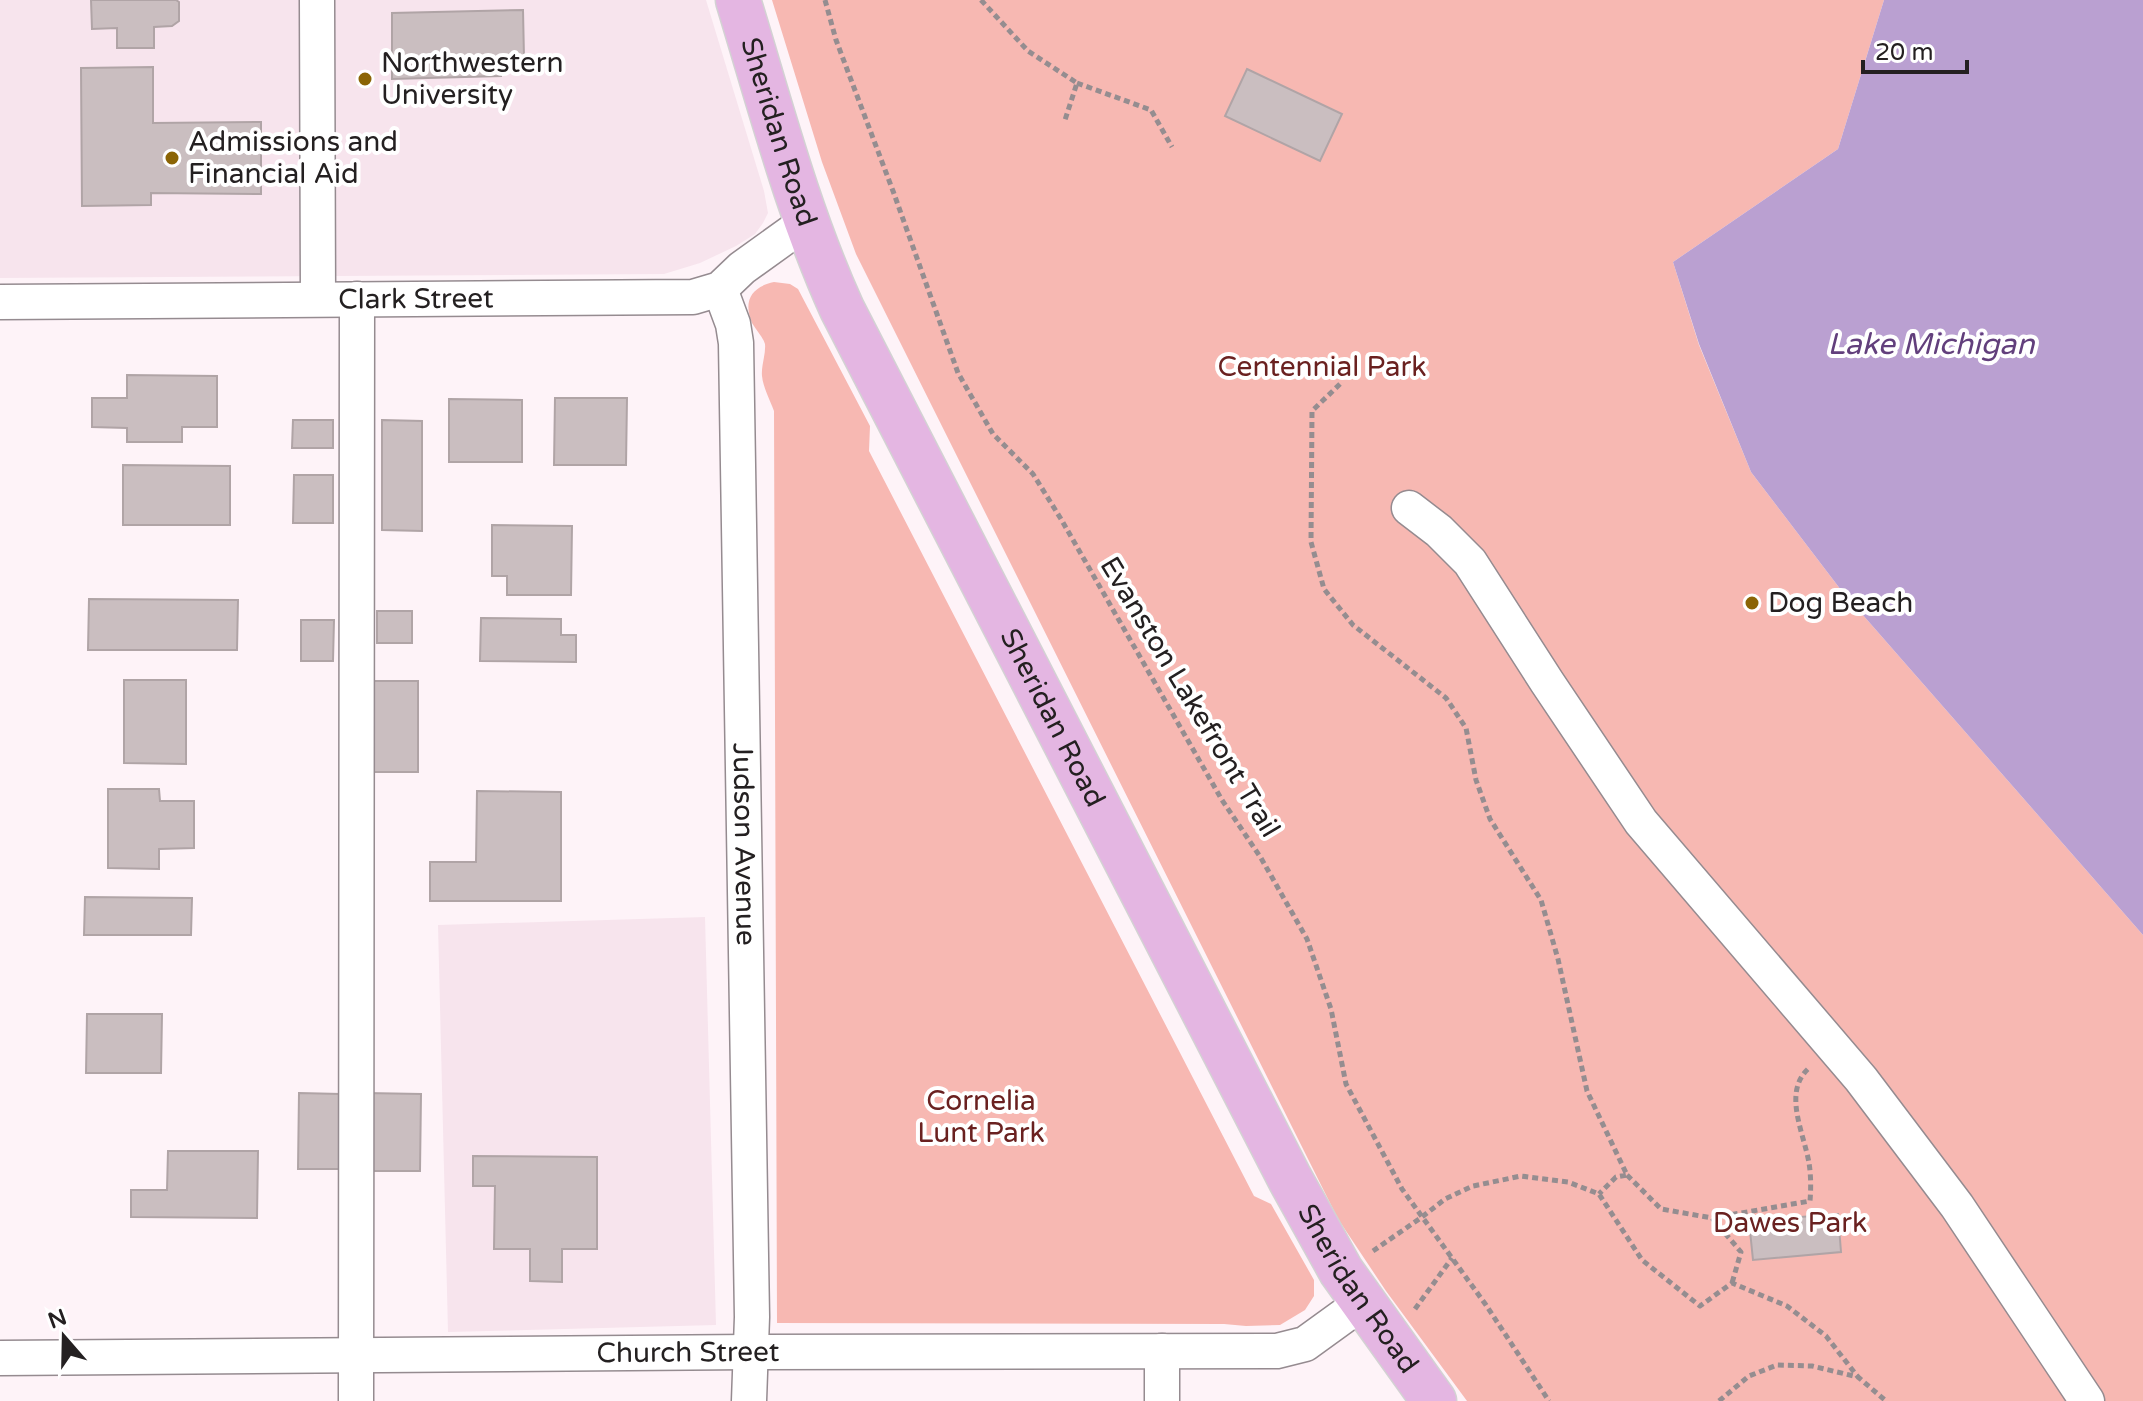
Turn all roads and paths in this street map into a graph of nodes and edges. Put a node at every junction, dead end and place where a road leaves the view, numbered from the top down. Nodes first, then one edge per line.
1 (317, 0) edge
2 (738, 0) edge
3 (825, 0) edge
4 (981, 0) edge
5 (1077, 83) junction
6 (1065, 120) dead end
7 (1172, 147) dead end
8 (806, 222) junction
9 (720, 289) junction
10 (318, 299) junction
11 (357, 299) junction
12 (0, 302) edge
13 (1340, 384) dead end
14 (1409, 508) dead end
15 (1833, 1046) junction
16 (1627, 1175) junction
17 (1599, 1194) junction
18 (1422, 1217) junction
19 (1712, 1218) junction
20 (1363, 1257) dead end
21 (1452, 1258) junction
22 (1732, 1283) junction
23 (1363, 1302) junction
24 (1407, 1319) dead end
25 (1162, 1351) junction
26 (750, 1352) junction
27 (355, 1355) junction
28 (0, 1358) edge
29 (1858, 1377) junction
30 (356, 1401) edge
31 (749, 1401) edge
32 (1162, 1401) edge
33 (1434, 1401) edge
34 (1549, 1401) edge
35 (1719, 1401) edge
36 (1886, 1401) edge
37 (2087, 1401) edge

1 - 10 street
2 - 8 main road, Sheridan Road
3 - 18 path, Evanston Lakefront Trail
4 - 5 path
5 - 6 path
5 - 7 path
8 - 9 street
8 - 23 main road, Sheridan Road
9 - 11 street, Clark Street
9 - 26 street, Judson Avenue
10 - 11 street, Clark Street
10 - 12 street, Clark Street
11 - 27 street
13 - 16 path
14 - 15 street
15 - 19 path
15 - 37 street
16 - 17 path
16 - 19 path
17 - 18 path
17 - 22 path
18 - 20 path
18 - 21 path, Evanston Lakefront Trail
19 - 22 path
21 - 24 path
21 - 34 path, Evanston Lakefront Trail
22 - 29 path
23 - 25 street, Church Street
23 - 33 main road, Sheridan Road
25 - 26 street, Church Street
25 - 32 street
26 - 27 street, Church Street
26 - 31 street, Judson Avenue
27 - 28 street, Church Street
27 - 30 street
29 - 35 path
29 - 36 path

